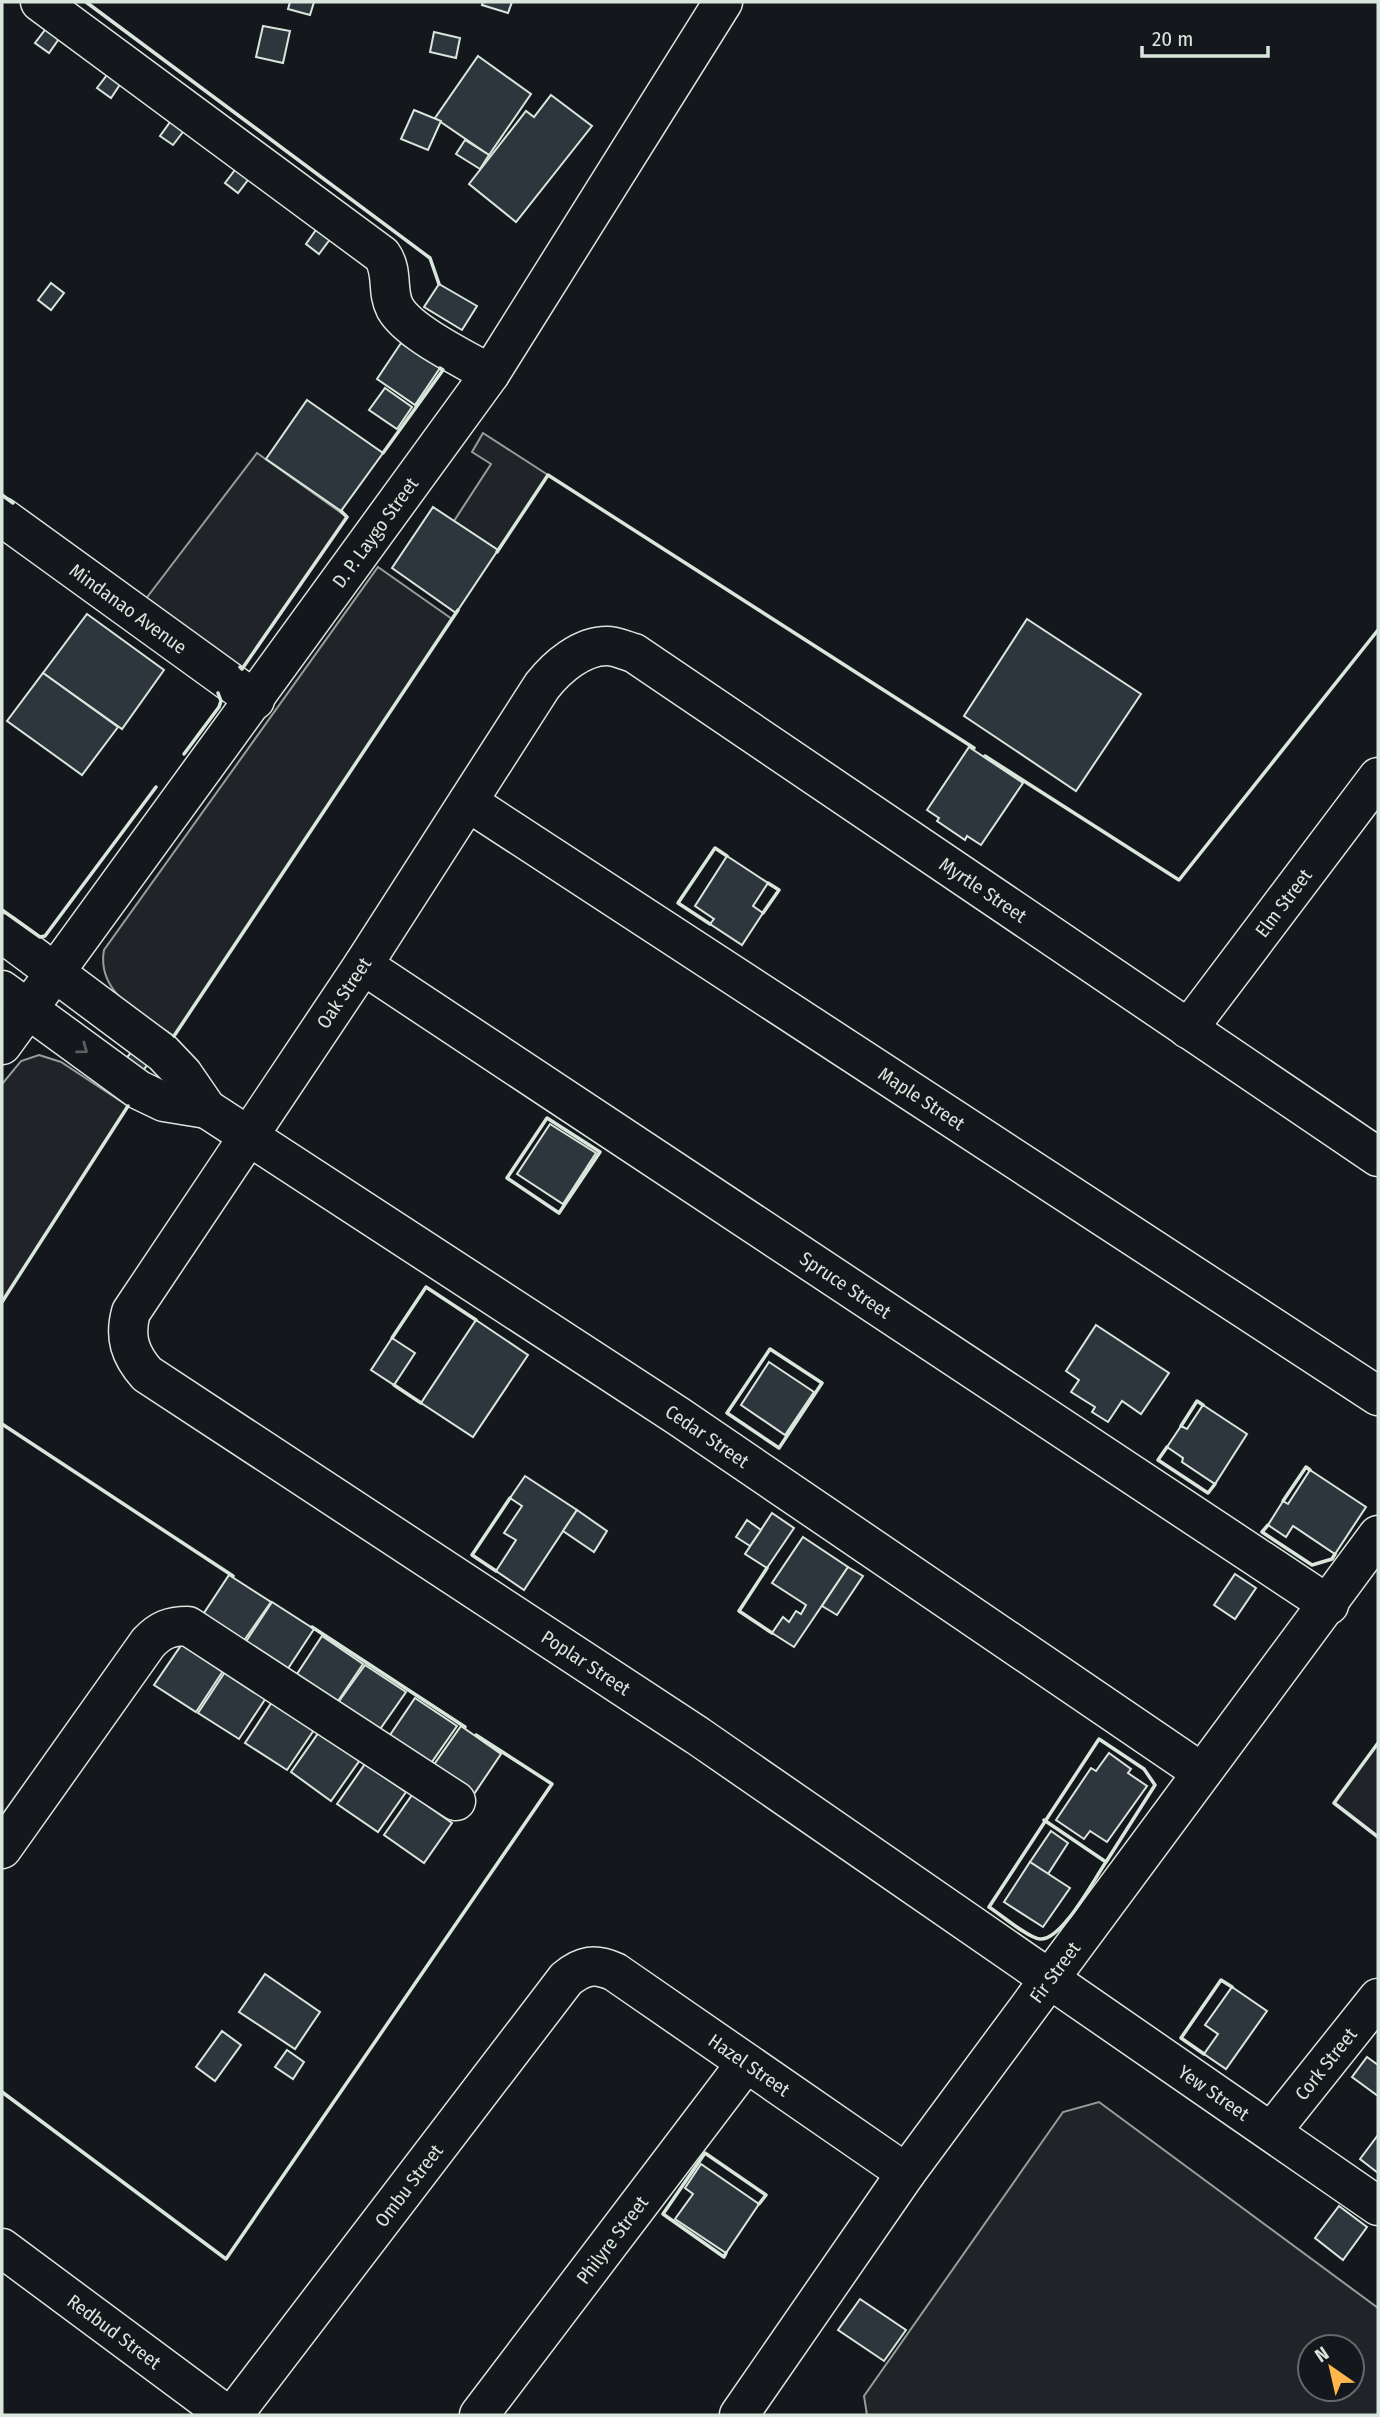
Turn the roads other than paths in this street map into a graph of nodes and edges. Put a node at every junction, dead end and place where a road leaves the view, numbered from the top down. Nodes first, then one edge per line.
1 (40, 2) edge
2 (723, 2) edge
3 (490, 374) junction
4 (2, 517) edge
5 (580, 654) joint
6 (256, 700) junction
7 (1378, 777) edge
8 (468, 802) junction
9 (2, 933) edge
10 (363, 965) junction
11 (54, 972) junction
12 (15, 999) edge
13 (1188, 1029) junction
14 (2, 1045) edge
15 (207, 1109) junction
16 (248, 1135) junction
17 (1378, 1157) edge
18 (128, 1344) joint
19 (1378, 1396) edge
20 (1378, 1535) edge
21 (1329, 1605) junction
22 (1201, 1772) junction
23 (456, 1801) dead end
24 (2, 1849) edge
25 (590, 1965) joint
26 (1050, 1981) junction
27 (1378, 1998) edge
28 (746, 2063) junction
29 (1272, 2131) junction
30 (906, 2173) junction
31 (1378, 2206) edge
32 (2, 2248) edge
33 (227, 2415) edge
34 (233, 2415) edge
35 (479, 2415) edge
36 (739, 2415) edge

1 - 3 street
2 - 3 street, D. P. Laygo Street
3 - 6 street, D. P. Laygo Street
4 - 6 street, Mindanao Avenue
5 - 8 street, Oak Street
5 - 13 street, Myrtle Street
6 - 11 street, D. P. Laygo Street
7 - 13 street, Elm Street
8 - 10 street, Oak Street
8 - 19 street, Maple Street
9 - 11 street
10 - 16 street, Oak Street
10 - 21 street, Spruce Street
11 - 12 street, D. P. Laygo Street
11 - 15 street
12 - 14 street, D. P. Laygo Street
12 -> 15 street
13 - 17 street, Myrtle Street
15 - 16 street, Cedar Street
16 - 18 street, Oak Street
16 - 22 street, Cedar Street
18 - 26 street, Poplar Street
20 - 21 street, Fir Street
21 - 22 street, Fir Street
22 - 26 street, Fir Street
23 - 24 street
25 - 28 street, Hazel Street
25 - 34 street, Ombu Street
26 - 29 street, Yew Street
26 - 30 street, Fir Street
27 - 29 street, Cork Street
28 - 30 street, Hazel Street
28 - 35 street, Philyre Street
29 - 31 street, Yew Street
30 - 36 street, Fir Street
32 - 33 street, Redbud Street

